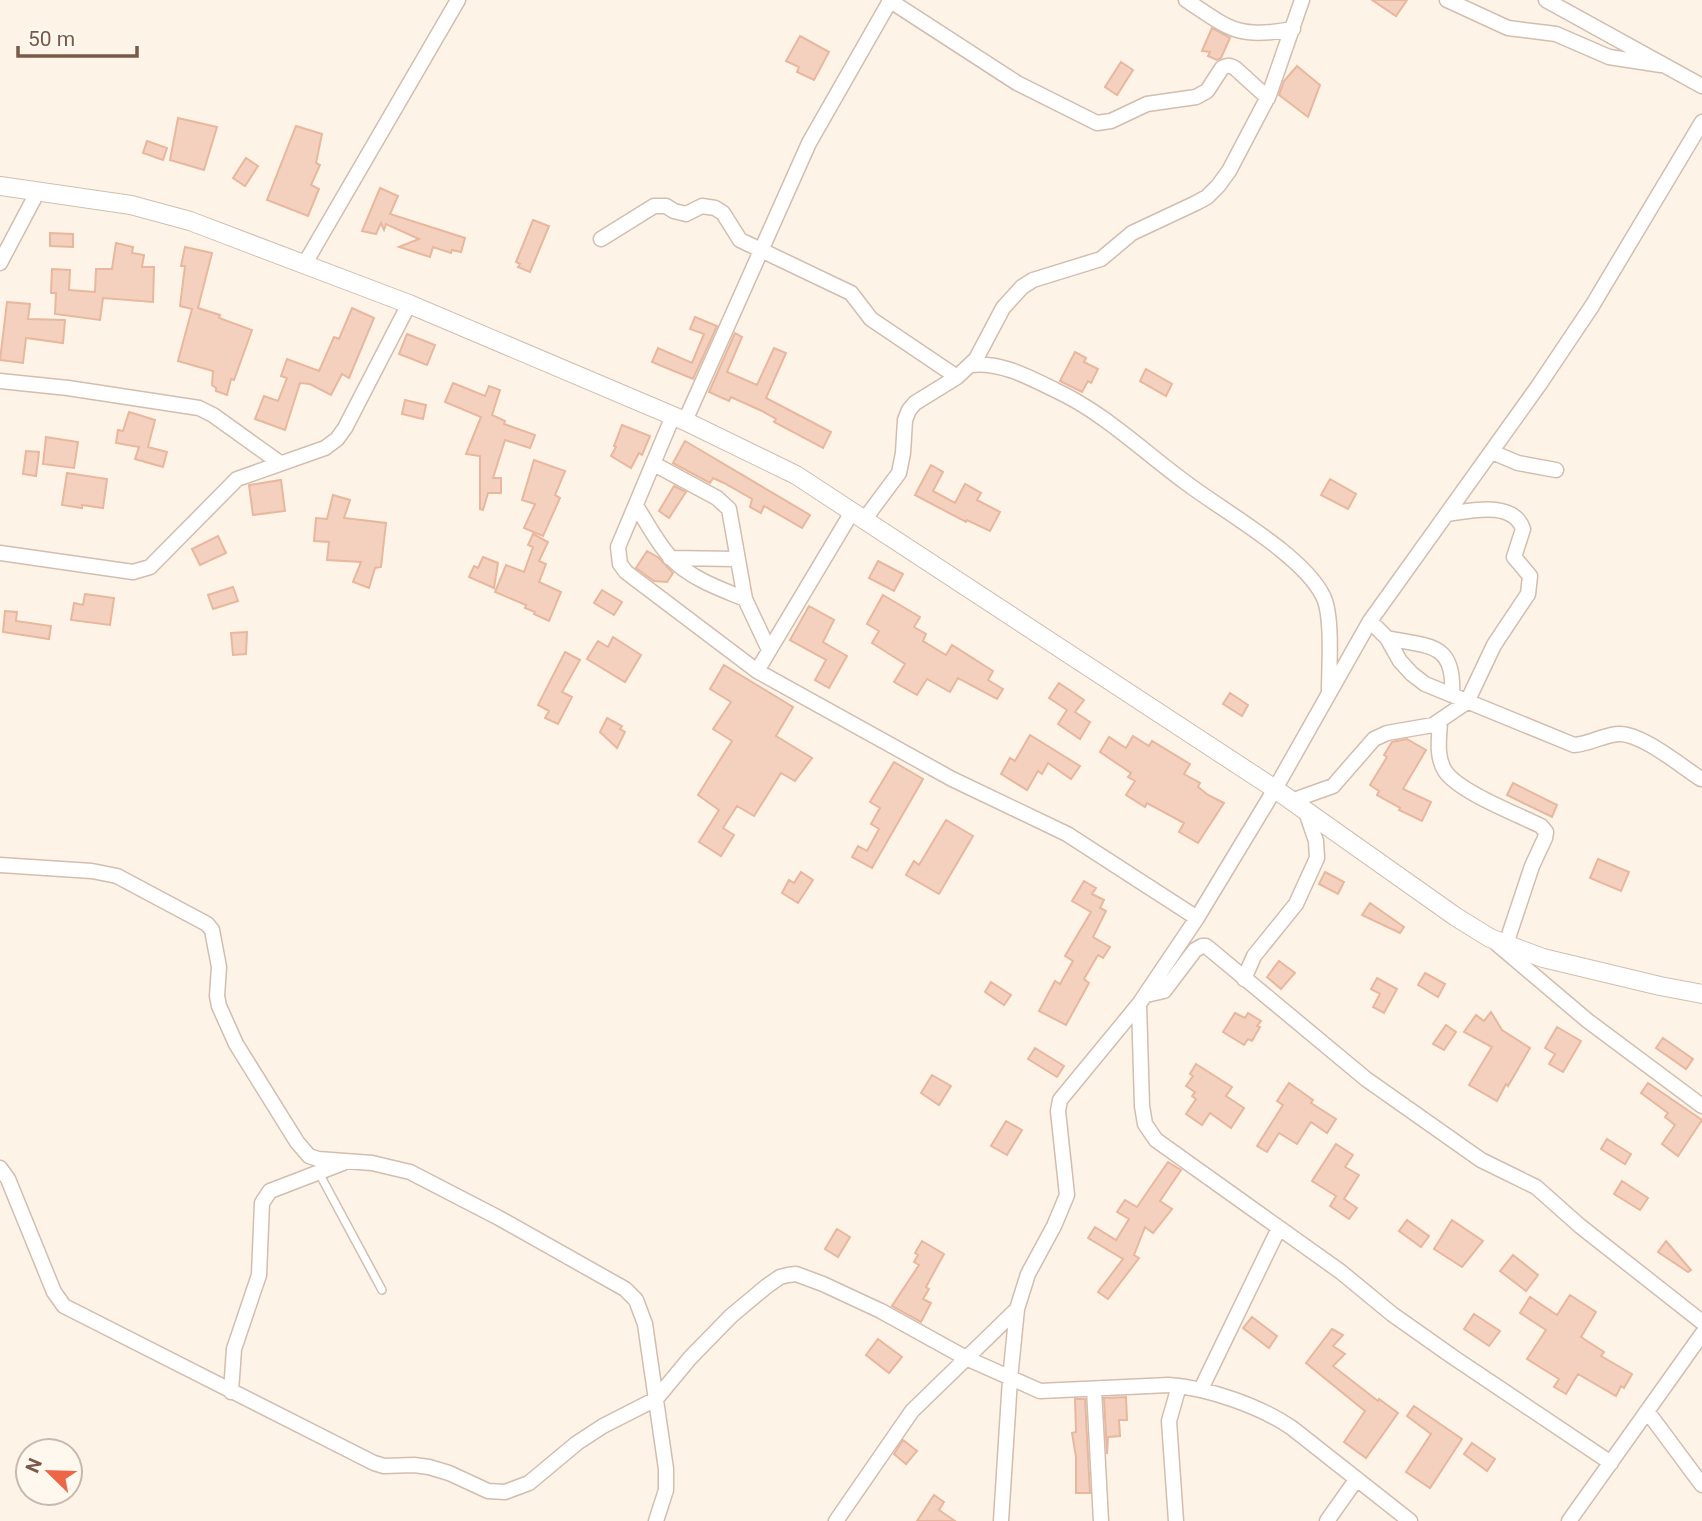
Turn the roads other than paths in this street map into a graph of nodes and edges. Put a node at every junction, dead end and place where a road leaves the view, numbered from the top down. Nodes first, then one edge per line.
1 (458, 0) edge
2 (890, 0) edge
3 (1186, 0) edge
4 (1302, 0) edge
5 (1447, 0) edge
6 (1546, 0) edge
7 (1293, 29) junction
8 (1661, 65) junction
9 (1702, 86) edge
10 (1268, 98) junction
11 (1702, 122) edge
12 (0, 186) edge
13 (38, 191) junction
14 (601, 239) dead end
15 (760, 249) junction
16 (0, 263) edge
17 (304, 265) junction
18 (409, 304) junction
19 (970, 365) junction
20 (957, 377) junction
21 (0, 381) edge
22 (679, 418) junction
23 (1492, 452) junction
24 (280, 463) junction
25 (654, 464) junction
26 (1556, 470) dead end
27 (636, 506) junction
28 (1448, 514) junction
29 (858, 516) junction
30 (0, 553) edge
31 (670, 558) junction
32 (737, 559) junction
33 (745, 599) junction
34 (1370, 621) junction
35 (1387, 638) junction
36 (769, 650) junction
37 (757, 671) junction
38 (1329, 693) junction
39 (1452, 695) junction
40 (1467, 702) junction
41 (1440, 722) junction
42 (1701, 779) edge
43 (1275, 789) junction
44 (1290, 801) junction
45 (1306, 812) junction
46 (0, 865) edge
47 (1197, 918) junction
48 (1498, 941) junction
49 (1244, 979) junction
50 (1702, 994) edge
51 (1142, 1000) junction
52 (1702, 1105) edge
53 (347, 1161) junction
54 (0, 1168) edge
55 (319, 1172) junction
56 (1279, 1228) junction
57 (382, 1290) dead end
58 (1017, 1309) junction
59 (1702, 1322) edge
60 (1702, 1334) edge
61 (966, 1358) junction
62 (1010, 1379) junction
63 (1179, 1386) junction
64 (1094, 1389) junction
65 (1201, 1390) junction
66 (231, 1392) junction
67 (656, 1399) junction
68 (1647, 1411) junction
69 (1611, 1463) junction
70 (1356, 1480) junction
71 (1702, 1485) edge
72 (656, 1521) edge
73 (836, 1521) edge
74 (1001, 1521) edge
75 (1101, 1521) edge
76 (1176, 1521) edge
77 (1327, 1521) edge
78 (1410, 1521) edge
79 (1569, 1521) edge

1 - 17 street
2 - 10 street
2 - 15 street
3 - 7 street
4 - 7 street
5 - 8 street
6 - 8 street
7 - 10 street
8 - 9 street
10 - 19 street
11 - 23 street
12 - 13 street
13 - 16 street
13 - 17 street
14 - 15 street
15 - 20 street
15 - 22 street
17 - 18 street
18 - 22 street
18 - 24 street
19 - 20 street
19 - 38 street
20 - 29 street
21 - 24 street
22 - 25 street
22 - 29 street
23 - 26 street
23 - 28 street
24 - 30 street
25 - 27 street
25 - 32 street
27 - 31 street
27 - 37 street
28 - 34 street
28 - 40 street
29 - 36 street
29 - 43 street
31 - 32 street
31 - 33 street
32 - 33 street
33 - 36 street
34 - 35 street
34 - 38 street
35 - 39 street
35 - 39 street
36 - 37 street
37 - 47 street
38 - 43 street
39 - 40 street
40 - 41 street
40 - 42 street
41 - 44 street
41 - 48 street
43 - 44 street
43 - 47 street
44 - 45 street
45 - 48 street
45 - 49 street
46 - 53 street
47 - 51 street
48 - 50 street
48 - 52 street
49 - 51 street
49 - 59 street
51 - 56 street
51 - 58 street
53 - 55 street
53 - 67 street
54 - 66 street
55 - 57 lane
55 - 66 street
56 - 65 street
56 - 69 street
58 - 61 street
58 - 62 street
60 - 68 street
61 - 62 street
61 - 67 street
61 - 73 street
62 - 64 street
62 - 74 street
63 - 64 street
63 - 65 street
63 - 76 street
64 - 75 street
65 - 70 street
66 - 67 street
67 - 72 street
68 - 69 street
68 - 71 street
69 - 79 street
70 - 77 street
70 - 78 street

